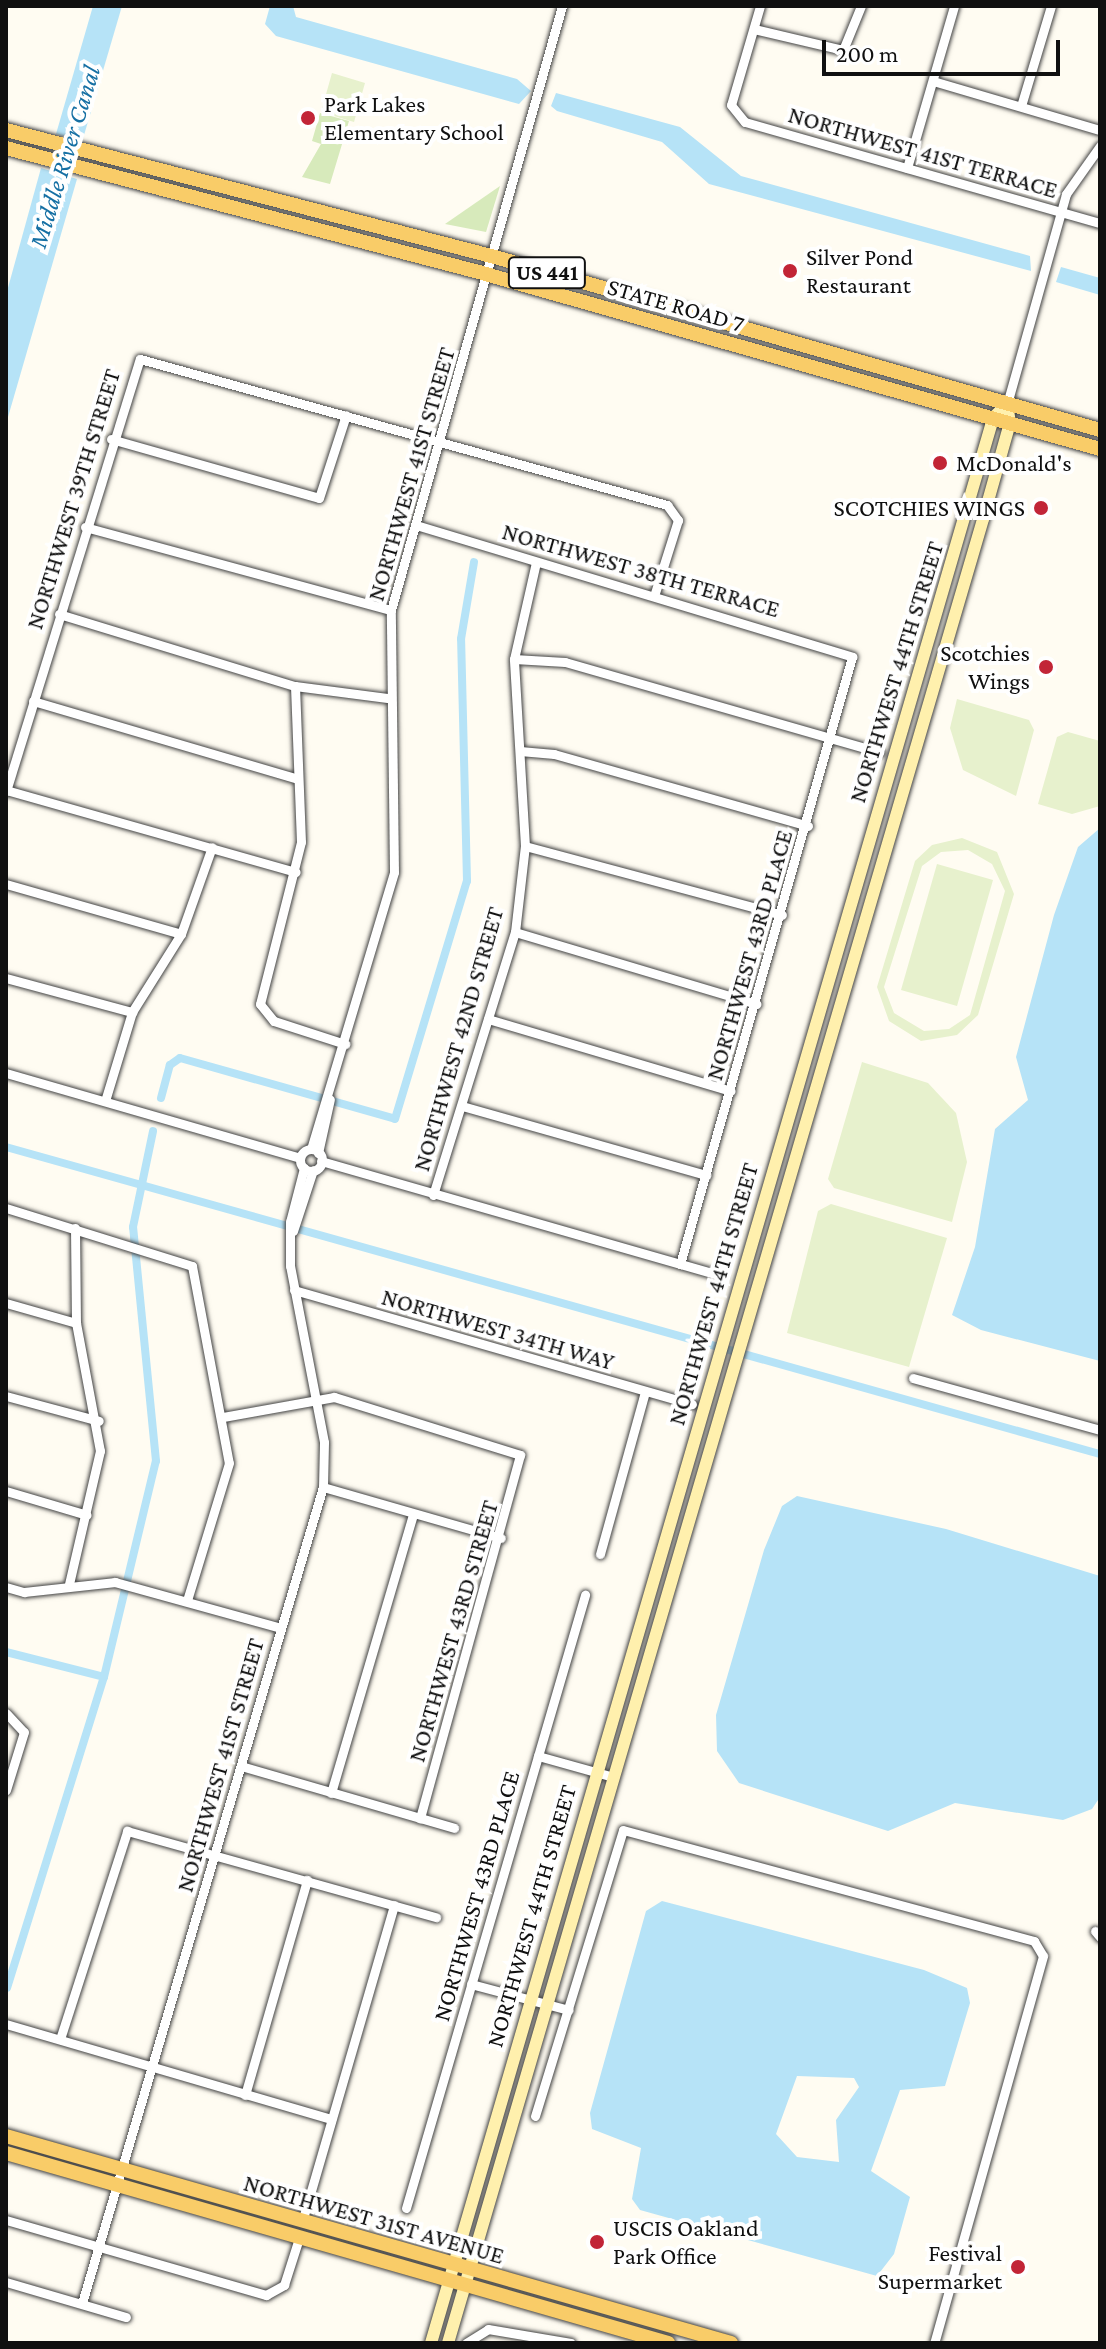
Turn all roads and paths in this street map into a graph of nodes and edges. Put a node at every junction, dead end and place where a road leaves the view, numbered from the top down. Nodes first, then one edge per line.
1 (562, 6) edge
2 (760, 6) edge
3 (861, 6) edge
4 (954, 6) edge
5 (1051, 6) edge
6 (754, 29) junction
7 (933, 81) junction
8 (1021, 106) junction
9 (6, 130) edge
10 (1100, 130) edge
11 (1100, 146) edge
12 (6, 148) edge
13 (907, 168) junction
14 (275, 202) junction
15 (1060, 211) junction
16 (245, 214) junction
17 (1100, 223) edge
18 (495, 257) junction
19 (489, 275) junction
20 (750, 331) junction
21 (696, 334) junction
22 (750, 349) junction
23 (822, 351) junction
24 (1007, 404) junction
25 (346, 415) junction
26 (993, 418) junction
27 (1010, 423) junction
28 (1100, 430) edge
29 (111, 439) junction
30 (442, 440) junction
31 (1100, 449) edge
32 (416, 525) junction
33 (85, 527) junction
34 (536, 562) junction
35 (655, 593) junction
36 (391, 610) junction
37 (59, 614) junction
38 (852, 657) joint
39 (514, 659) junction
40 (295, 686) junction
41 (387, 698) junction
42 (33, 701) junction
43 (833, 738) junction
44 (520, 751) junction
45 (879, 752) dead end
46 (298, 779) junction
47 (6, 790) edge
48 (808, 826) junction
49 (525, 846) junction
50 (212, 847) junction
51 (296, 872) junction
52 (6, 884) edge
53 (782, 915) junction
54 (515, 932) junction
55 (181, 934) junction
56 (6, 978) edge
57 (756, 1004) junction
58 (132, 1012) junction
59 (488, 1019) junction
60 (345, 1044) junction
61 (6, 1073) edge
62 (731, 1091) junction
63 (105, 1101) junction
64 (462, 1106) junction
65 (317, 1154) junction
66 (306, 1166) junction
67 (706, 1175) junction
68 (433, 1195) junction
69 (6, 1208) edge
70 (75, 1228) junction
71 (680, 1264) junction
72 (722, 1276) dead end
73 (294, 1290) junction
74 (6, 1303) edge
75 (76, 1323) junction
76 (913, 1378) dead end
77 (645, 1392) junction
78 (316, 1395) junction
79 (6, 1396) edge
80 (696, 1408) junction
81 (223, 1417) junction
82 (718, 1417) junction
83 (99, 1421) junction
84 (1100, 1430) edge
85 (323, 1487) junction
86 (6, 1491) edge
87 (87, 1515) junction
88 (413, 1515) junction
89 (501, 1538) junction
90 (600, 1554) dead end
91 (69, 1584) junction
92 (6, 1587) edge
93 (585, 1595) dead end
94 (187, 1600) junction
95 (281, 1628) junction
96 (6, 1713) edge
97 (538, 1756) junction
98 (241, 1766) junction
99 (596, 1772) junction
100 (613, 1777) junction
101 (6, 1790) edge
102 (331, 1793) junction
103 (420, 1818) junction
104 (454, 1828) dead end
105 (214, 1854) junction
106 (307, 1880) junction
107 (394, 1905) junction
108 (436, 1917) dead end
109 (471, 1984) junction
110 (529, 2000) junction
111 (546, 2005) junction
112 (569, 2010) junction
113 (6, 2024) edge
114 (60, 2039) junction
115 (151, 2066) junction
116 (245, 2095) junction
117 (535, 2116) dead end
118 (331, 2119) junction
119 (492, 2126) junction
120 (510, 2131) junction
121 (6, 2136) edge
122 (6, 2153) edge
123 (122, 2169) junction
124 (117, 2186) junction
125 (406, 2208) dead end
126 (6, 2220) edge
127 (302, 2222) junction
128 (299, 2238) junction
129 (99, 2247) junction
130 (454, 2265) junction
131 (469, 2270) junction
132 (6, 2282) edge
133 (449, 2282) junction
134 (465, 2286) junction
135 (82, 2303) junction
136 (126, 2317) dead end
137 (565, 2342) edge
138 (431, 2343) edge
139 (448, 2343) edge
140 (466, 2343) edge
141 (571, 2343) edge
142 (668, 2343) edge
143 (731, 2343) edge
144 (934, 2343) edge

1 - 18 street, NORTHWEST 41ST STREET
2 - 6 street
3 - 6 street
4 - 7 street
5 - 8 street
6 - 13 street, NORTHWEST 41ST TERRACE
7 - 8 street
7 - 13 street
8 - 10 street
9 - 14 main road, STATE ROAD 7 / US 441
11 - 15 street
12 - 16 main road, STATE ROAD 7 / US 441
13 - 15 street, NORTHWEST 41ST TERRACE
14 - 16 main road
14 - 18 main road, STATE ROAD 7 / US 441
15 - 17 street, NORTHWEST 41ST TERRACE
15 - 24 street
16 - 19 main road, STATE ROAD 7 / US 441
18 - 19 street, NORTHWEST 41ST STREET
18 - 20 main road, STATE ROAD 7 / US 441
19 - 21 main road, STATE ROAD 7 / US 441
19 - 30 street, NORTHWEST 41ST STREET
20 - 21 main road
20 - 23 main road, STATE ROAD 7 / US 441
21 - 22 main road, STATE ROAD 7 / US 441
22 - 23 main road
22 - 26 main road, STATE ROAD 7 / US 441
23 - 24 main road, STATE ROAD 7 / US 441
24 - 26 street, NORTHWEST 44TH STREET
24 - 27 street, NORTHWEST 44TH STREET
24 - 28 main road, STATE ROAD 7 / US 441
25 - 29 street, NORTHWEST 39TH STREET
25 - 29 street
25 - 30 street
26 - 27 main road, STATE ROAD 7 / US 441
26 - 80 street, NORTHWEST 44TH STREET
27 - 31 main road, STATE ROAD 7 / US 441
27 - 82 street, NORTHWEST 44TH STREET
29 - 33 street, NORTHWEST 39TH STREET
30 - 32 street, NORTHWEST 41ST STREET
30 - 35 street
32 - 34 street, NORTHWEST 38TH TERRACE
32 - 36 street, NORTHWEST 41ST STREET
33 - 36 street
33 - 37 street, NORTHWEST 39TH STREET
34 - 35 street, NORTHWEST 38TH TERRACE
34 - 39 street, NORTHWEST 42ND STREET
35 - 38 street, NORTHWEST 38TH TERRACE
36 - 41 street, NORTHWEST 41ST STREET
37 - 40 street
37 - 42 street, NORTHWEST 39TH STREET
38 - 43 street, NORTHWEST 43RD PLACE
39 - 43 street
39 - 44 street, NORTHWEST 42ND STREET
40 - 41 street
40 - 46 street
41 - 60 street, NORTHWEST 41ST STREET
42 - 46 street
42 - 47 street, NORTHWEST 39TH STREET
43 - 45 street
43 - 48 street, NORTHWEST 43RD PLACE
44 - 48 street
44 - 49 street, NORTHWEST 42ND STREET
46 - 51 street
47 - 50 street
48 - 53 street, NORTHWEST 43RD PLACE
49 - 53 street
49 - 54 street, NORTHWEST 42ND STREET
50 - 51 street
50 - 55 street
51 - 60 street
52 - 55 street
53 - 57 street, NORTHWEST 43RD PLACE
54 - 57 street
54 - 59 street, NORTHWEST 42ND STREET
55 - 58 street
56 - 58 street
57 - 62 street, NORTHWEST 43RD PLACE
58 - 63 street
59 - 62 street
59 - 64 street, NORTHWEST 42ND STREET
60 - 65 street, NORTHWEST 41ST STREET
61 - 63 street
62 - 67 street, NORTHWEST 43RD PLACE
63 - 66 street
64 - 67 street
64 - 68 street, NORTHWEST 42ND STREET
65 - 66 street
65 - 66 street
65 - 68 street
66 - 73 street, NORTHWEST 41ST STREET
67 - 71 street, NORTHWEST 43RD PLACE
68 - 71 street
69 - 70 street
70 - 75 street
70 - 81 street
71 - 72 street
73 - 77 street, NORTHWEST 34TH WAY
73 - 78 street, NORTHWEST 41ST STREET
74 - 75 street
75 - 83 street
76 - 84 street
77 - 80 street, NORTHWEST 34TH WAY
77 - 90 street
78 - 81 street
78 - 85 street, NORTHWEST 41ST STREET
78 - 89 street, NORTHWEST 43RD STREET
79 - 83 street
80 - 82 street
80 - 99 street, NORTHWEST 44TH STREET
81 - 94 street
82 - 100 street, NORTHWEST 44TH STREET
83 - 87 street
85 - 88 street
85 - 95 street, NORTHWEST 41ST STREET
86 - 87 street
87 - 91 street
88 - 89 street
88 - 102 street
89 - 103 street, NORTHWEST 43RD STREET
91 - 92 street
91 - 94 street
93 - 97 street, NORTHWEST 43RD PLACE
94 - 95 street
95 - 98 street, NORTHWEST 41ST STREET
96 - 101 street
97 - 99 street
97 - 109 street, NORTHWEST 43RD PLACE
98 - 102 street
98 - 105 street, NORTHWEST 41ST STREET
99 - 100 street
99 - 110 street, NORTHWEST 44TH STREET
100 - 111 street, NORTHWEST 44TH STREET
102 - 103 street
103 - 104 street
105 - 106 street
105 - 114 street
105 - 115 street, NORTHWEST 41ST STREET
106 - 107 street
106 - 116 street
107 - 108 street
107 - 118 street
109 - 110 street
109 - 125 street, NORTHWEST 43RD PLACE
110 - 111 street
110 - 119 street, NORTHWEST 44TH STREET
111 - 112 street
111 - 120 street, NORTHWEST 44TH STREET
112 - 117 street
112 - 144 street
113 - 114 street
114 - 115 street
115 - 116 street
115 - 123 street, NORTHWEST 41ST STREET
116 - 118 street
118 - 127 street
119 - 120 street
119 - 130 street, NORTHWEST 44TH STREET
120 - 131 street, NORTHWEST 44TH STREET
121 - 123 main road, NORTHWEST 31ST AVENUE
122 - 124 main road, NORTHWEST 31ST AVENUE
123 - 124 street, NORTHWEST 41ST STREET
123 - 127 main road, NORTHWEST 31ST AVENUE
124 - 128 main road, NORTHWEST 31ST AVENUE
124 - 129 street, NORTHWEST 41ST STREET
126 - 129 street
127 - 130 main road, NORTHWEST 31ST AVENUE
128 - 129 street
128 - 133 main road, NORTHWEST 31ST AVENUE
129 - 135 street, NORTHWEST 41ST STREET
130 - 131 main road, NORTHWEST 31ST AVENUE
130 - 133 street, NORTHWEST 44TH STREET
131 - 134 street, NORTHWEST 44TH STREET
131 - 143 main road, NORTHWEST 31ST AVENUE
132 - 135 street
133 - 134 main road, NORTHWEST 31ST AVENUE
133 - 138 street, NORTHWEST 44TH STREET
134 - 139 street, NORTHWEST 44TH STREET
134 - 142 main road, NORTHWEST 31ST AVENUE
135 - 136 street
137 - 140 street
137 - 141 street

